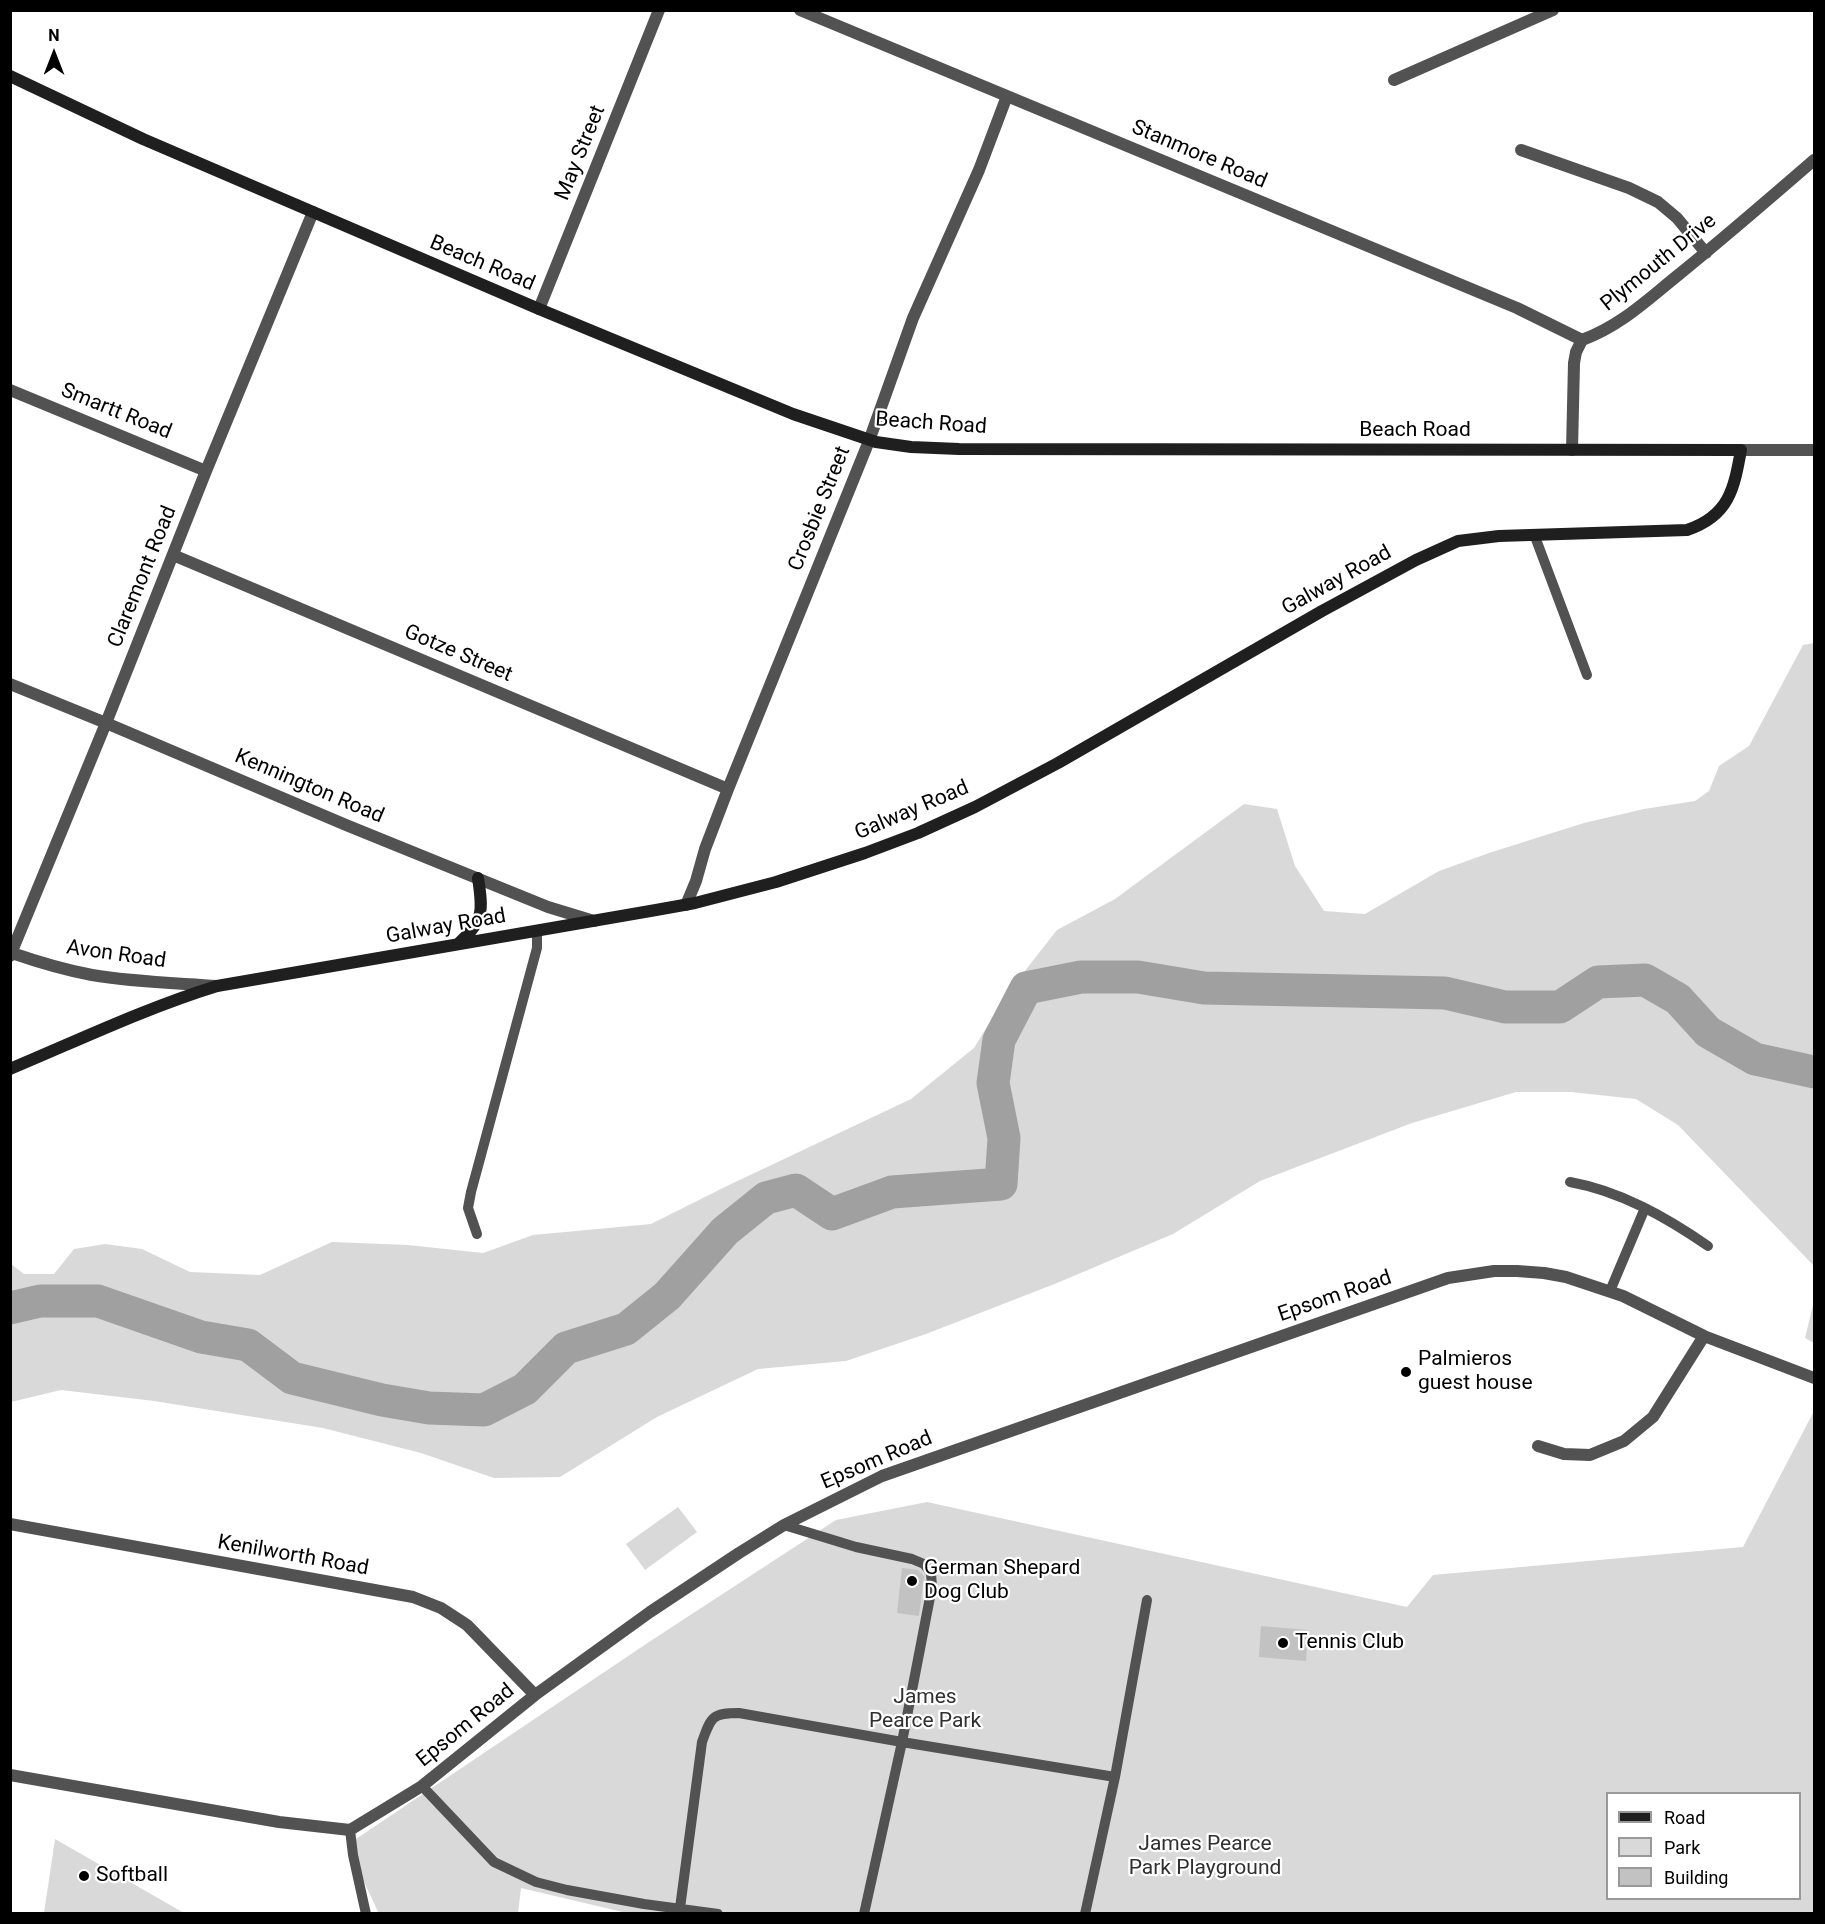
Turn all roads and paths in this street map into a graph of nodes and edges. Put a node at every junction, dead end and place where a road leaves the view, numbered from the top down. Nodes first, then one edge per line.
1 (659, 10) edge
2 (800, 10) edge
3 (1553, 10) edge
4 (12, 80) edge
5 (1394, 80) dead end
6 (1007, 96) junction
7 (1521, 150) dead end
8 (1815, 160) edge
9 (313, 212) junction
10 (1706, 253) junction
11 (539, 309) junction
12 (1582, 340) junction
13 (10, 390) edge
14 (869, 441) junction
15 (1572, 450) junction
16 (1741, 450) junction
17 (1815, 450) edge
18 (206, 471) junction
19 (1534, 534) junction
20 (173, 555) junction
21 (1587, 675) dead end
22 (10, 684) edge
23 (106, 723) junction
24 (728, 789) junction
25 (478, 878) junction
26 (686, 905) junction
27 (594, 921) junction
28 (537, 930) junction
29 (458, 944) junction
30 (11, 955) edge
31 (217, 986) junction
32 (10, 1069) edge
33 (1570, 1182) dead end
34 (1645, 1208) junction
35 (477, 1234) dead end
36 (1708, 1246) dead end
37 (1610, 1292) junction
38 (1704, 1336) junction
39 (1815, 1378) edge
40 (1538, 1446) dead end
41 (10, 1524) edge
42 (783, 1525) junction
43 (1147, 1600) dead end
44 (535, 1695) junction
45 (902, 1742) junction
46 (10, 1775) edge
47 (1115, 1777) junction
48 (422, 1786) junction
49 (350, 1830) junction
50 (680, 1908) junction
51 (366, 1914) edge
52 (718, 1914) edge
53 (864, 1914) edge
54 (1085, 1914) edge

1 - 11 street, May Street
2 - 6 street, Stanmore Road
3 - 5 street
4 - 9 street, Beach Road
6 - 12 street, Stanmore Road
6 - 14 street, Crosbie Street
7 - 10 street
8 - 10 street, Plymouth Drive
9 - 11 street, Beach Road
9 - 18 street, Claremont Road
10 - 12 street, Plymouth Drive
11 - 14 street, Beach Road
12 - 15 street
13 - 18 street, Smartt Road
14 - 15 street, Beach Road
14 - 24 street, Crosbie Street
15 - 16 street, Beach Road
16 - 17 street, Beach Road
16 - 19 street, Galway Road
18 - 20 street, Claremont Road
19 - 21 lane
19 - 26 street, Galway Road
20 - 23 street, Claremont Road
20 - 24 street, Gotze Street
22 - 23 street, Kennington Road
23 - 25 street, Kennington Road
23 - 30 street, Claremont Road
24 - 26 street, Crosbie Street
25 - 27 street, Kennington Road
25 - 29 street
26 - 27 street, Galway Road
27 - 28 street, Galway Road
28 - 29 street, Galway Road
28 - 35 lane
29 - 31 street, Galway Road
30 - 31 street, Avon Road
31 - 32 street, Galway Road
33 - 34 lane
34 - 36 lane
34 - 37 lane
37 - 38 street, Epsom Road
37 - 42 street, Epsom Road
38 - 39 street, Epsom Road
38 - 40 street
41 - 44 street, Kenilworth Road
42 - 44 street, Epsom Road
42 - 45 lane
43 - 47 lane
44 - 48 street, Epsom Road
45 - 47 lane
45 - 50 lane
45 - 53 lane
46 - 49 street
47 - 54 lane
48 - 49 street, Epsom Road
48 - 50 lane
49 - 51 lane
50 - 52 lane

